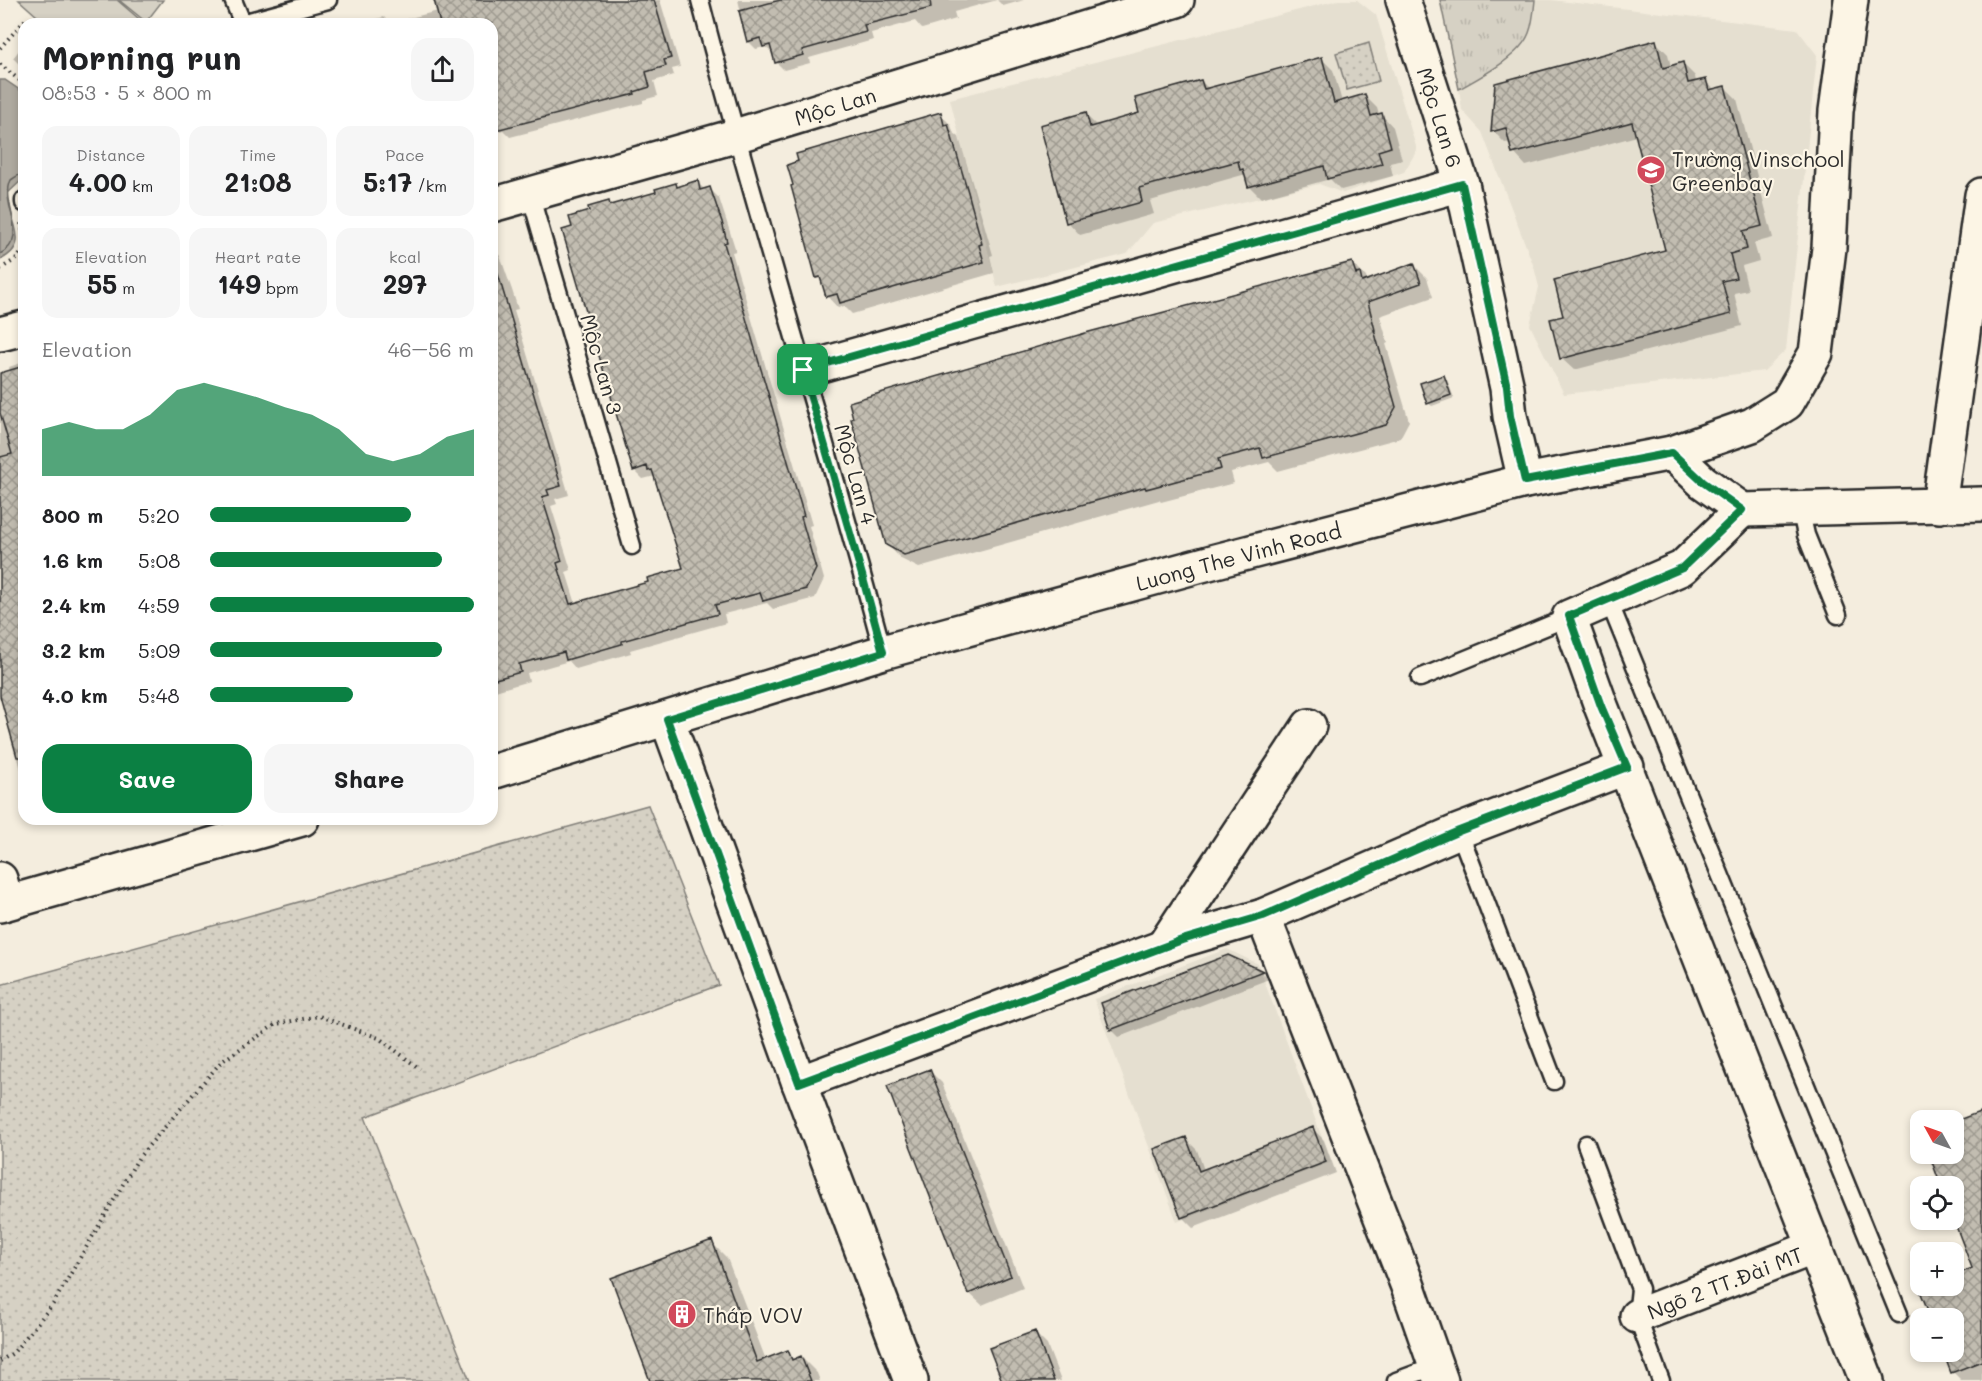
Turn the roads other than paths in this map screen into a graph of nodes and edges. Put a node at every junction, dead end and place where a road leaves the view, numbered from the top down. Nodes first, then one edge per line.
1 (233, 0) edge
2 (328, 0) edge
3 (700, 0) edge
4 (1177, 0) edge
5 (1403, 0) edge
6 (1845, 1) edge
7 (240, 18) edge
8 (261, 18) edge
9 (735, 136) junction
10 (1462, 184) junction
11 (530, 194) junction
12 (1982, 195) edge
13 (498, 203) edge
14 (18, 330) edge
15 (0, 334) edge
16 (803, 370) junction
17 (1672, 453) junction
18 (1525, 481) junction
19 (1982, 504) edge
20 (1939, 507) junction
21 (1800, 508) junction
22 (1742, 510) junction
23 (632, 546) dead end
24 (1608, 599) junction
25 (1838, 615) dead end
26 (1569, 616) junction
27 (883, 652) junction
28 (1420, 678) dead end
29 (667, 719) junction
30 (1309, 726) dead end
31 (1627, 767) junction
32 (498, 770) edge
33 (278, 825) edge
34 (1459, 831) junction
35 (2, 895) edge
36 (1263, 916) junction
37 (1163, 947) junction
38 (1554, 1081) dead end
39 (799, 1083) junction
40 (1586, 1144) dead end
41 (1815, 1247) junction
42 (1899, 1314) dead end
43 (1636, 1316) junction
44 (1439, 1374) edge
45 (911, 1381) edge
46 (1396, 1381) edge
47 (1661, 1381) edge
48 (1867, 1381) edge

1 - 7 lane
2 - 8 lane
3 - 9 lane, Mộc Lan 4
4 - 9 street, Mộc Lan
5 - 10 street, Mộc Lan 6
6 - 17 street, Luong The Vinh Road
9 - 11 street, Mộc Lan
9 - 16 lane, Mộc Lan 4
10 - 16 street
10 - 18 street, Mộc Lan 6
11 - 13 street, Mộc Lan
11 - 23 lane, Mộc Lan 3
12 - 20 street
14 - 15 street
16 - 27 lane, Mộc Lan 4
17 - 18 street, Luong The Vinh Road
17 - 22 street
18 - 27 street, Luong The Vinh Road
19 - 20 street
20 - 21 street
21 - 22 street
21 - 25 lane
22 - 24 street
24 - 26 street
24 - 42 lane
26 - 28 lane
26 - 31 street
27 - 29 street, Luong The Vinh Road
29 - 32 street, Luong The Vinh Road
29 - 39 street
30 - 37 street
31 - 34 street
31 - 41 street
33 - 35 street
34 - 36 street
34 - 38 lane
36 - 37 street
36 - 44 street
37 - 39 street
39 - 45 street
40 - 43 lane
41 - 43 street, Ngõ 2 TT.Đài MT
41 - 48 street
43 - 47 lane
44 - 46 lane

